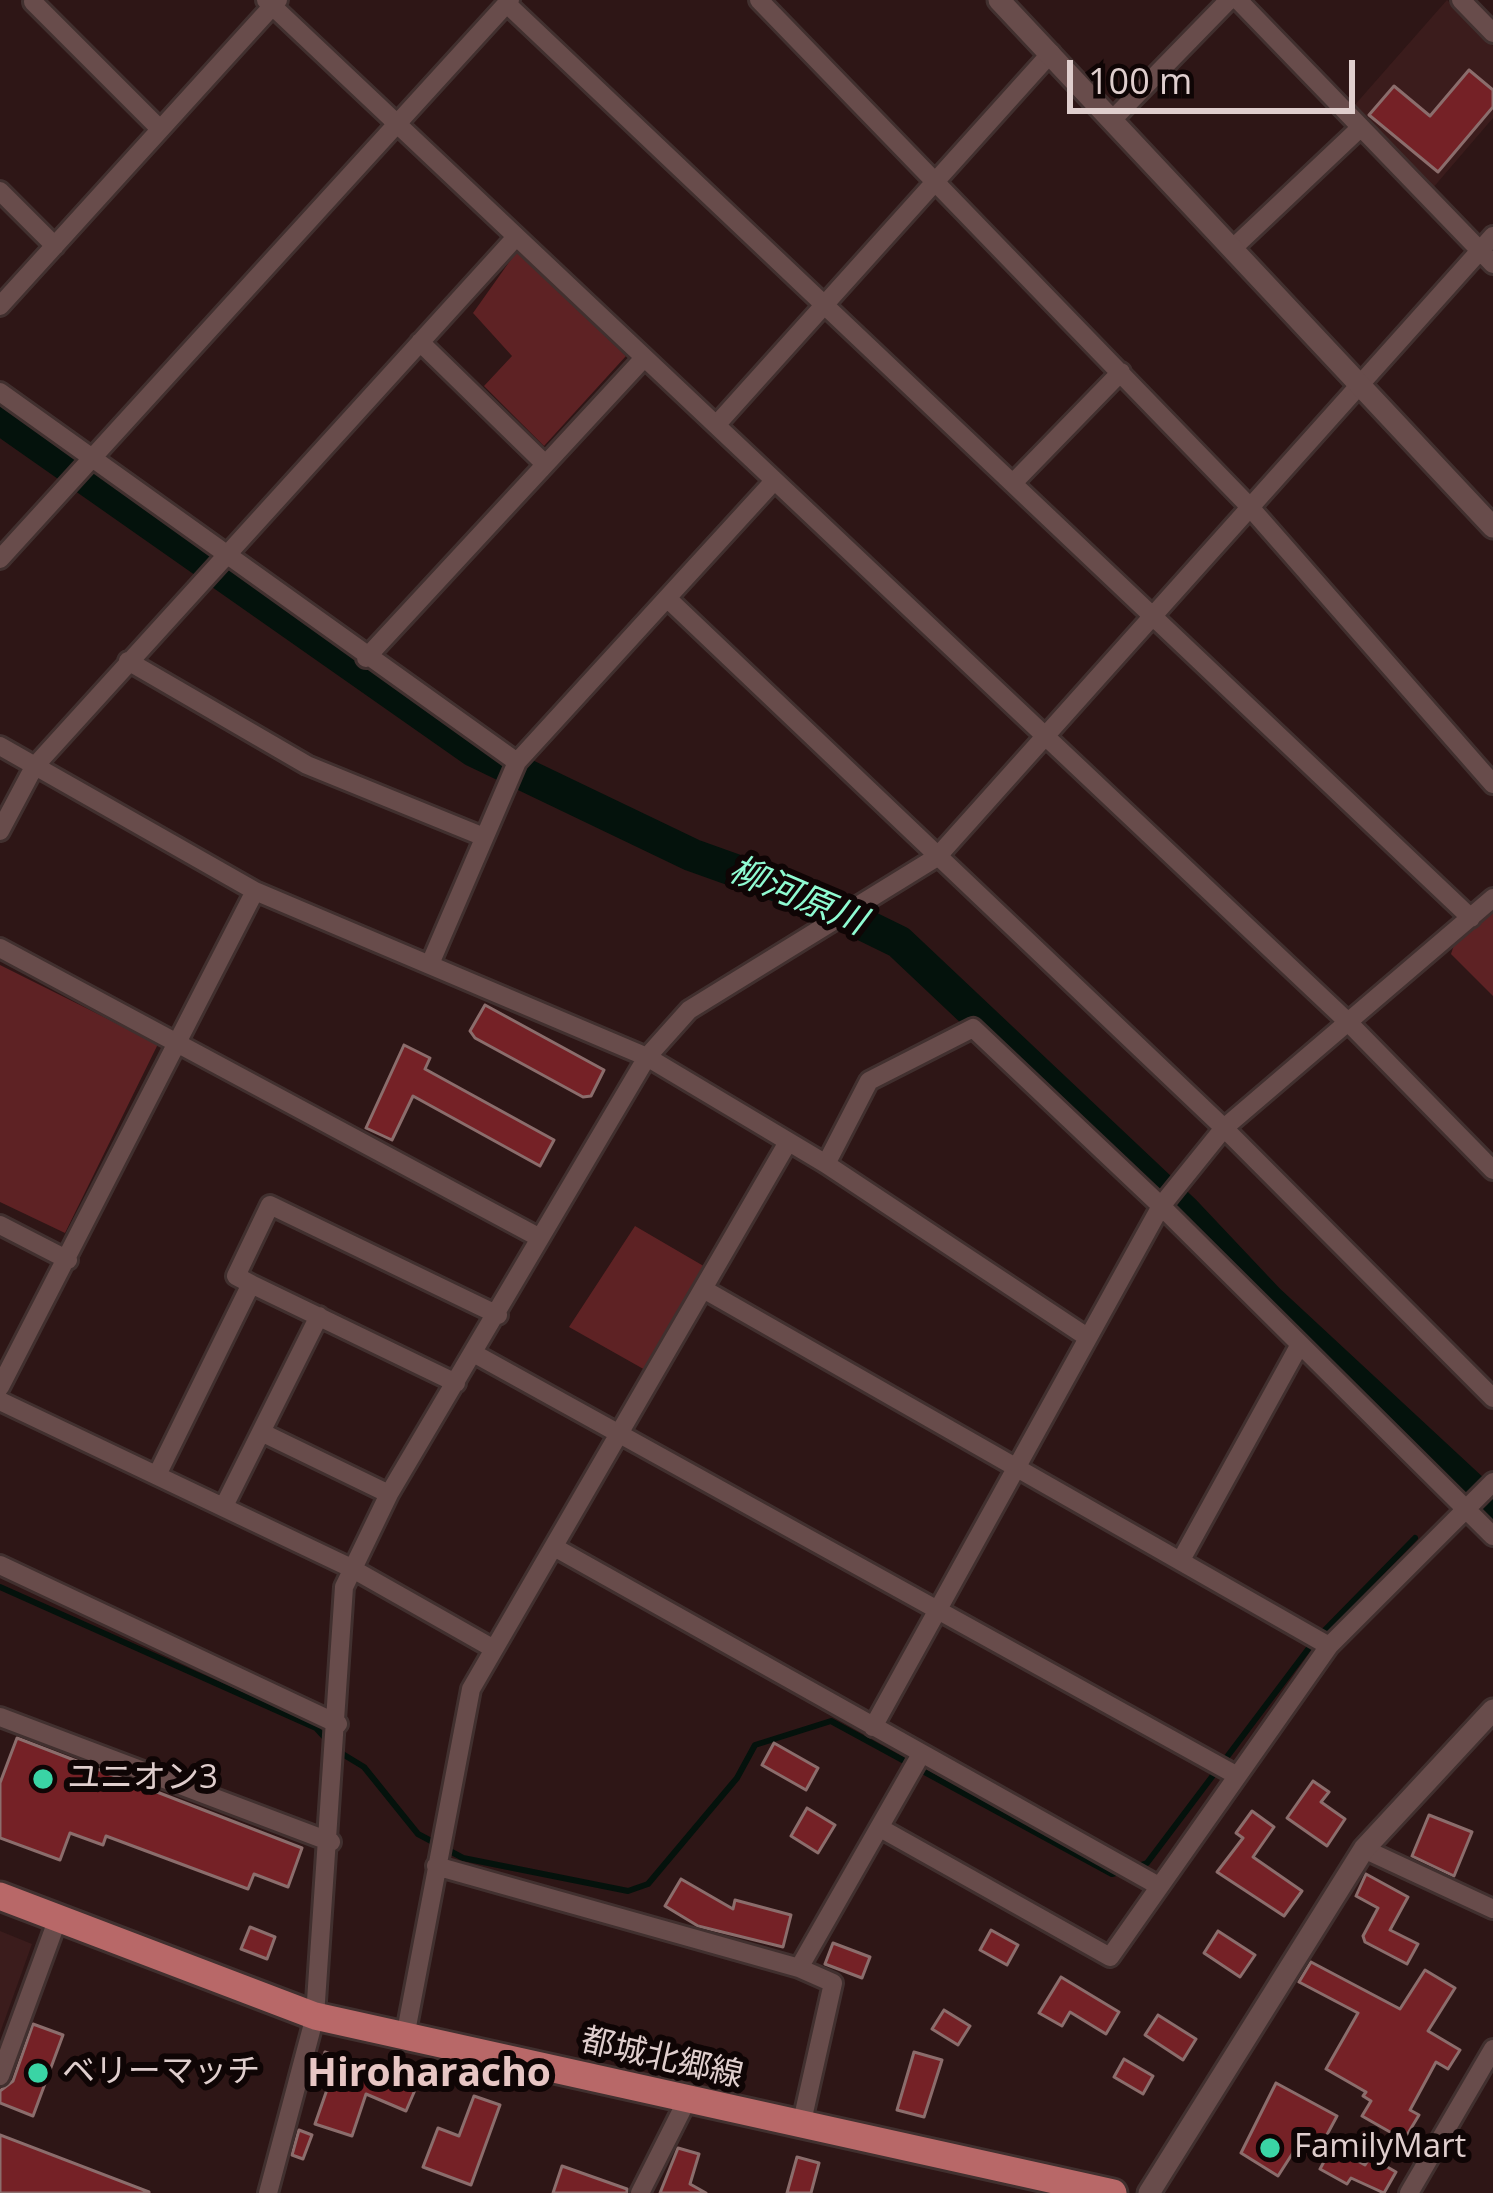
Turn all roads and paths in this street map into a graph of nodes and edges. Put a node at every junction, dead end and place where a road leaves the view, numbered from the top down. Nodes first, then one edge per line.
1 (759, 0) edge
2 (999, 0) edge
3 (1229, 0) edge
4 (1238, 0) edge
5 (1461, 0) edge
6 (33, 2) edge
7 (272, 2) edge
8 (509, 2) edge
9 (1493, 33) edge
10 (1051, 53) junction
11 (1113, 119) junction
12 (398, 123) junction
13 (1360, 128) junction
14 (160, 129) junction
15 (935, 180) junction
16 (0, 191) edge
17 (516, 237) junction
18 (55, 246) junction
19 (1232, 249) junction
20 (1489, 250) edge
21 (824, 305) junction
22 (0, 306) edge
23 (420, 342) junction
24 (644, 358) junction
25 (1121, 372) junction
26 (1363, 383) junction
27 (0, 392) edge
28 (718, 424) junction
29 (90, 458) junction
30 (545, 464) junction
31 (775, 481) junction
32 (1014, 482) junction
33 (1249, 506) junction
34 (1493, 527) edge
35 (226, 556) junction
36 (0, 559) edge
37 (668, 598) junction
38 (1152, 615) junction
39 (366, 658) junction
40 (128, 662) junction
41 (1043, 733) junction
42 (0, 746) edge
43 (517, 762) junction
44 (34, 766) junction
45 (1493, 784) edge
46 (0, 831) edge
47 (484, 838) junction
48 (937, 856) junction
49 (255, 891) junction
50 (1493, 898) edge
51 (1471, 918) junction
52 (0, 948) edge
53 (430, 964) junction
54 (1348, 1022) junction
55 (178, 1039) junction
56 (647, 1057) junction
57 (1224, 1128) junction
58 (788, 1142) junction
59 (826, 1165) junction
60 (1493, 1170) edge
61 (1167, 1198) junction
62 (0, 1225) edge
63 (541, 1238) junction
64 (68, 1260) junction
65 (251, 1284) junction
66 (705, 1290) junction
67 (497, 1315) junction
68 (319, 1316) junction
69 (1087, 1337) junction
70 (1299, 1346) junction
71 (475, 1354) junction
72 (456, 1383) junction
73 (0, 1387) edge
74 (1493, 1398) edge
75 (0, 1401) edge
76 (261, 1432) junction
77 (621, 1432) junction
78 (1016, 1467) junction
79 (157, 1475) junction
80 (1488, 1486) edge
81 (388, 1494) junction
82 (224, 1506) junction
83 (1462, 1509) junction
84 (1493, 1536) edge
85 (554, 1547) junction
86 (1181, 1559) junction
87 (0, 1565) edge
88 (351, 1568) junction
89 (939, 1608) junction
90 (1329, 1646) junction
91 (494, 1649) junction
92 (1493, 1710) edge
93 (0, 1718) edge
94 (338, 1724) junction
95 (873, 1727) junction
96 (920, 1756) junction
97 (1234, 1774) junction
98 (882, 1829) junction
99 (331, 1842) junction
100 (1364, 1849) junction
101 (436, 1866) junction
102 (1157, 1885) junction
103 (0, 1896) edge
104 (1493, 1909) edge
105 (58, 1918) junction
106 (799, 1968) junction
107 (315, 2016) junction
108 (405, 2037) junction
109 (1493, 2049) edge
110 (0, 2077) edge
111 (686, 2102) junction
112 (801, 2126) junction
113 (275, 2191) edge
114 (640, 2193) edge
115 (1113, 2193) edge
116 (1149, 2193) edge
117 (1409, 2193) edge

1 - 15 street
2 - 10 street
3 - 11 street
4 - 13 street
5 - 9 street
6 - 14 street
7 - 12 street
7 - 14 street
8 - 12 street
8 - 21 street
10 - 11 street
10 - 15 street
11 - 19 street
12 - 17 street
12 - 29 street
13 - 19 street
13 - 20 street
14 - 18 street
15 - 21 street
15 - 25 street
16 - 18 street
17 - 23 street
17 - 24 street
18 - 22 street
19 - 26 street
20 - 26 street
21 - 28 street
21 - 32 street
23 - 30 street
23 - 35 street
24 - 28 street
24 - 30 street
25 - 32 street
25 - 33 street
26 - 33 street
26 - 34 street
27 - 29 street
28 - 31 street
29 - 35 street
29 - 36 street
30 - 39 street
31 - 37 street
31 - 41 street
32 - 38 street
33 - 38 street
33 - 45 street
35 - 39 street
35 - 40 street
37 - 43 street
37 - 48 street
38 - 41 street
38 - 51 street
39 - 43 street
40 - 44 street
40 - 47 street
41 - 48 street
41 - 54 street
42 - 44 street
43 - 47 street
44 - 46 street
44 - 49 street
47 - 53 street
48 - 56 street
48 - 57 street
49 - 53 street
49 - 55 street
50 - 51 street
51 - 54 street
52 - 55 street
53 - 56 street
54 - 57 street
54 - 60 street
55 - 63 street
55 - 64 street
56 - 58 street
56 - 63 street
57 - 61 street
57 - 74 street
58 - 59 street
58 - 66 street
59 - 61 street
59 - 69 street
61 - 69 street
61 - 70 street
62 - 64 street
63 - 67 street
64 - 73 street
65 - 67 street
65 - 68 street
65 - 79 street
66 - 77 street
66 - 78 street
67 - 71 street
68 - 72 street
68 - 76 street
69 - 78 street
70 - 83 street
70 - 86 street
71 - 72 street
71 - 77 street
72 - 81 street
75 - 79 street
76 - 81 street
76 - 82 street
77 - 85 street
77 - 89 street
78 - 86 street
78 - 89 street
79 - 82 street
80 - 83 street
81 - 88 street
82 - 88 street
83 - 84 street
83 - 90 street
85 - 91 street
85 - 95 street
86 - 90 street
87 - 94 street
88 - 91 street
88 - 94 street
89 - 95 street
89 - 97 street
90 - 97 street
91 - 101 street
92 - 100 street
93 - 99 street
94 - 99 street
95 - 96 street
96 - 98 street
96 - 102 street
97 - 102 street
98 - 102 street
98 - 106 street
99 - 107 street
100 - 104 street
100 - 116 street
101 - 106 street
101 - 108 street
103 - 105 main road, 都城北郷線
105 - 107 main road, 都城北郷線
105 - 110 street
106 - 112 street
107 - 108 main road, 都城北郷線
107 - 113 street
108 - 111 main road, 都城北郷線
109 - 117 street
111 - 112 main road, 都城北郷線
111 - 114 street
112 - 115 main road, 都城北郷線

